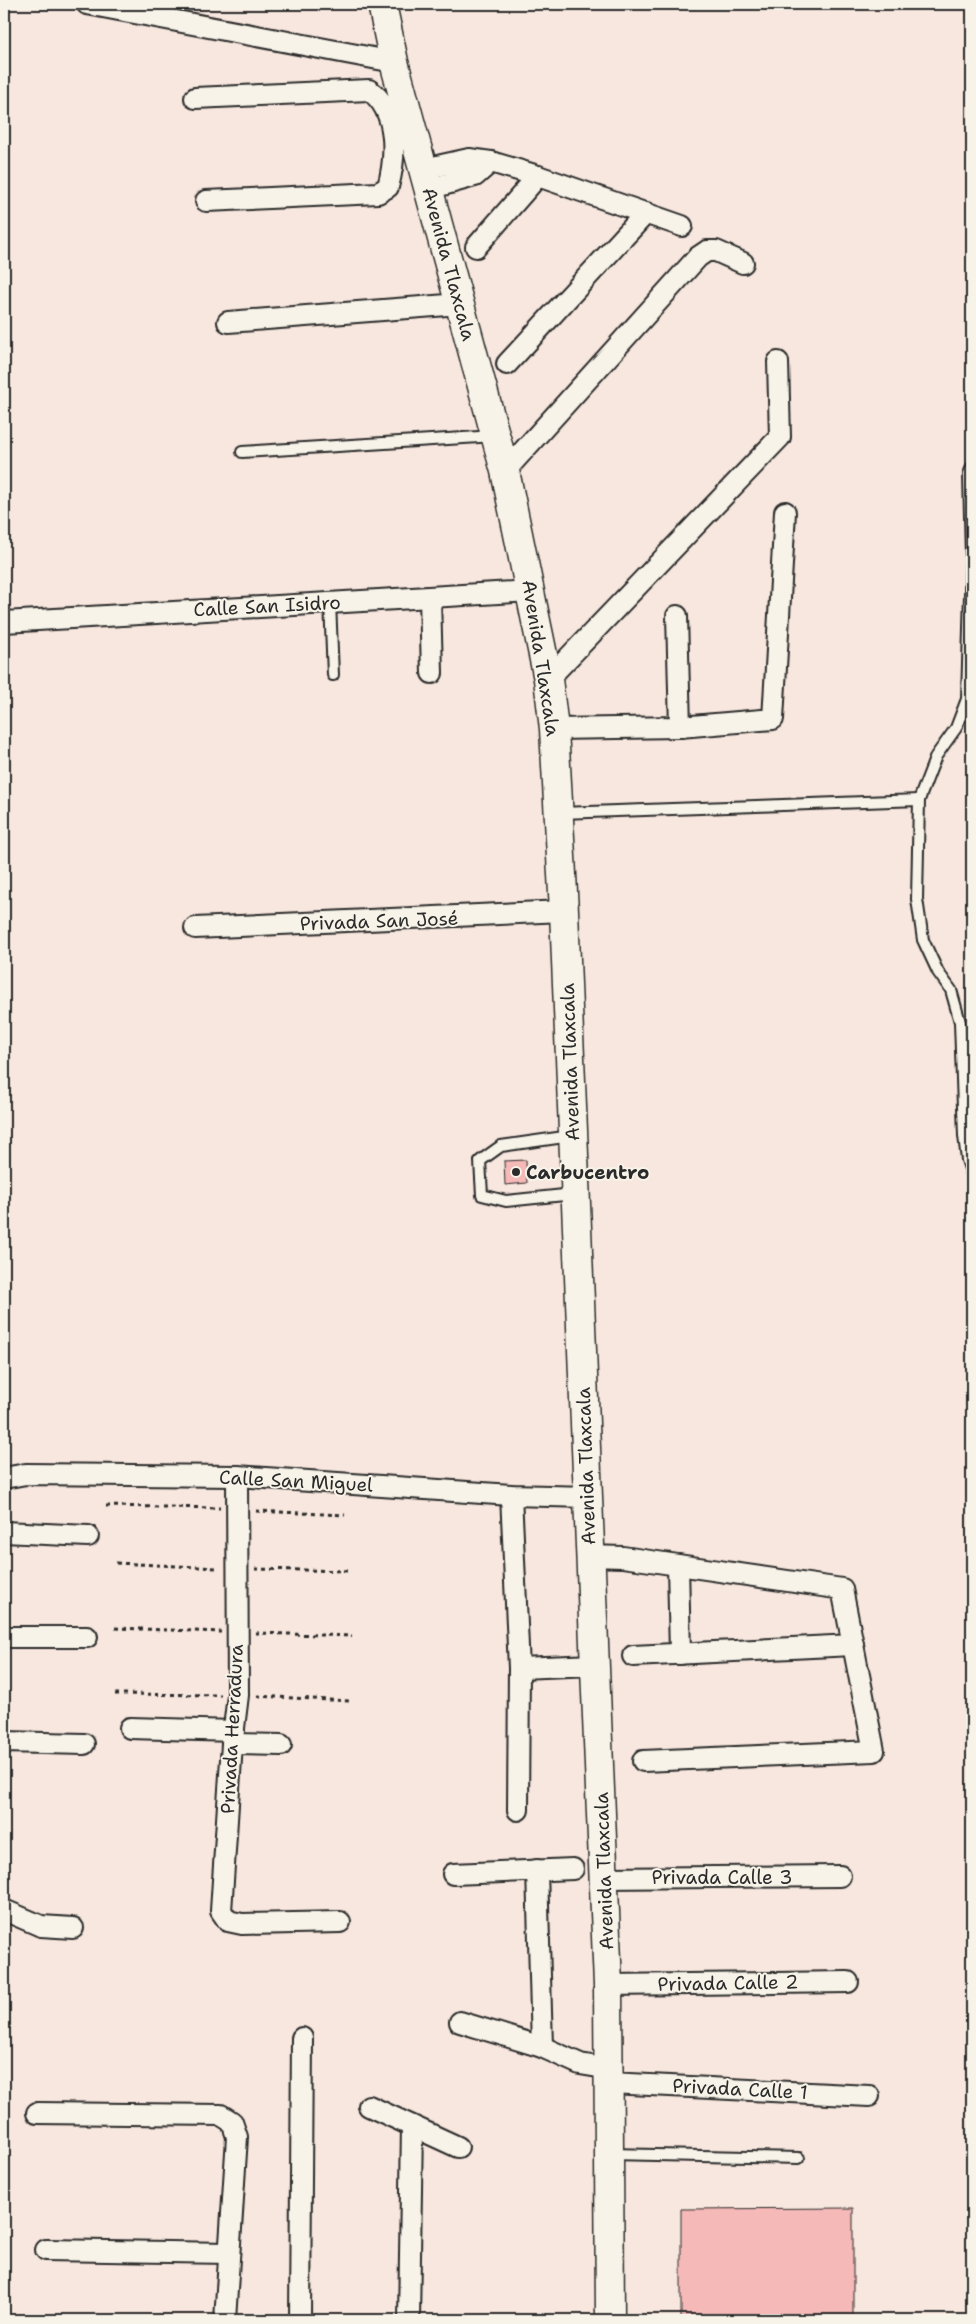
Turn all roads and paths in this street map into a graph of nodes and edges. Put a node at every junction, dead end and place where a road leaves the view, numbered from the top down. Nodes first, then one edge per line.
1 (86, 4) edge
2 (382, 4) edge
3 (394, 62) junction
4 (195, 98) dead end
5 (409, 151) junction
6 (538, 176) junction
7 (206, 201) dead end
8 (646, 213) junction
9 (682, 226) dead end
10 (476, 247) dead end
11 (744, 263) dead end
12 (460, 304) junction
13 (228, 322) dead end
14 (778, 362) dead end
15 (507, 364) dead end
16 (496, 436) junction
17 (242, 452) dead end
18 (511, 464) junction
19 (972, 466) edge
20 (785, 512) dead end
21 (530, 591) junction
22 (430, 597) junction
23 (330, 602) junction
24 (677, 616) dead end
25 (4, 622) edge
26 (432, 673) dead end
27 (554, 673) junction
28 (333, 675) dead end
29 (680, 727) junction
30 (564, 729) junction
31 (919, 800) junction
32 (559, 813) junction
33 (564, 911) junction
34 (195, 928) dead end
35 (573, 1136) junction
36 (972, 1174) edge
37 (575, 1193) junction
38 (237, 1476) junction
39 (4, 1478) edge
40 (511, 1495) junction
41 (588, 1497) junction
42 (106, 1506) dead end
43 (236, 1509) junction
44 (345, 1515) dead end
45 (4, 1532) edge
46 (88, 1536) dead end
47 (590, 1556) junction
48 (116, 1563) dead end
49 (678, 1565) junction
50 (237, 1568) junction
51 (349, 1571) dead end
52 (115, 1628) dead end
53 (238, 1633) junction
54 (352, 1636) dead end
55 (4, 1637) edge
56 (87, 1637) dead end
57 (853, 1646) junction
58 (680, 1654) junction
59 (633, 1656) dead end
60 (583, 1665) junction
61 (519, 1668) junction
62 (130, 1728) dead end
63 (233, 1737) junction
64 (4, 1742) edge
65 (84, 1744) dead end
66 (281, 1745) dead end
67 (643, 1761) dead end
68 (518, 1810) dead end
69 (573, 1869) dead end
70 (537, 1870) junction
71 (453, 1874) dead end
72 (840, 1876) dead end
73 (604, 1878) junction
74 (4, 1910) edge
75 (340, 1922) dead end
76 (73, 1928) dead end
77 (848, 1982) dead end
78 (608, 1984) junction
79 (460, 2022) dead end
80 (302, 2038) dead end
81 (542, 2047) junction
82 (610, 2076) junction
83 (869, 2096) dead end
84 (369, 2106) dead end
85 (37, 2113) dead end
86 (412, 2126) junction
87 (458, 2147) dead end
88 (610, 2154) junction
89 (798, 2158) dead end
90 (46, 2250) dead end
91 (229, 2254) junction
92 (225, 2320) edge
93 (300, 2320) edge
94 (409, 2320) edge
95 (610, 2320) edge

1 - 3 street
2 - 3 street, Avenida Tlaxcala
3 - 5 street, Avenida Tlaxcala
4 - 5 street
5 - 6 street
5 - 7 street
5 - 12 street, Avenida Tlaxcala
6 - 8 street
6 - 10 street
8 - 9 street
8 - 15 street
11 - 18 street
12 - 13 street
12 - 16 street, Avenida Tlaxcala
14 - 27 street
16 - 17 lane
16 - 18 street, Avenida Tlaxcala
18 - 21 street, Avenida Tlaxcala
19 - 31 lane
20 - 29 street
21 - 22 street, Calle San Isidro
21 - 27 street, Avenida Tlaxcala
22 - 23 street, Calle San Isidro
22 - 26 street
23 - 25 street, Calle San Isidro
23 - 28 lane
24 - 29 street
27 - 30 street, Avenida Tlaxcala
29 - 30 street
30 - 32 street, Avenida Tlaxcala
31 - 32 lane
31 - 36 lane
32 - 33 street, Avenida Tlaxcala
33 - 34 street, Privada San José
33 - 35 street, Avenida Tlaxcala
35 - 37 street, Avenida Tlaxcala
35 - 37 lane
37 - 41 street, Avenida Tlaxcala
38 - 39 street, Calle San Miguel
38 - 40 street, Calle San Miguel
38 - 43 street, Privada Herradura
40 - 41 street, Calle San Miguel
40 - 61 street
41 - 47 street, Avenida Tlaxcala
42 - 43 path
43 - 44 path
43 - 50 street, Privada Herradura
45 - 46 street
47 - 49 street
47 - 60 street, Avenida Tlaxcala
48 - 50 path
49 - 57 street
49 - 58 street
50 - 51 path
50 - 53 street, Privada Herradura
52 - 53 path
53 - 54 path
53 - 63 street, Privada Herradura
55 - 56 street
57 - 58 street
57 - 67 street
58 - 59 street
60 - 61 street
60 - 73 street, Avenida Tlaxcala
61 - 68 street
62 - 63 street
63 - 66 street
63 - 75 street, Privada Herradura
64 - 65 street
69 - 70 street
70 - 71 street
70 - 81 street
72 - 73 street, Privada Calle 3
73 - 78 street, Avenida Tlaxcala
74 - 76 street
77 - 78 street, Privada Calle 2
78 - 82 street, Avenida Tlaxcala
79 - 81 street, Privada Calle 1
80 - 93 street
81 - 82 street, Privada Calle 1
82 - 83 street, Privada Calle 1
82 - 88 street, Avenida Tlaxcala
84 - 86 street
85 - 91 street
86 - 87 street
86 - 94 street
88 - 89 lane
88 - 95 street, Avenida Tlaxcala
90 - 91 street
91 - 92 street

